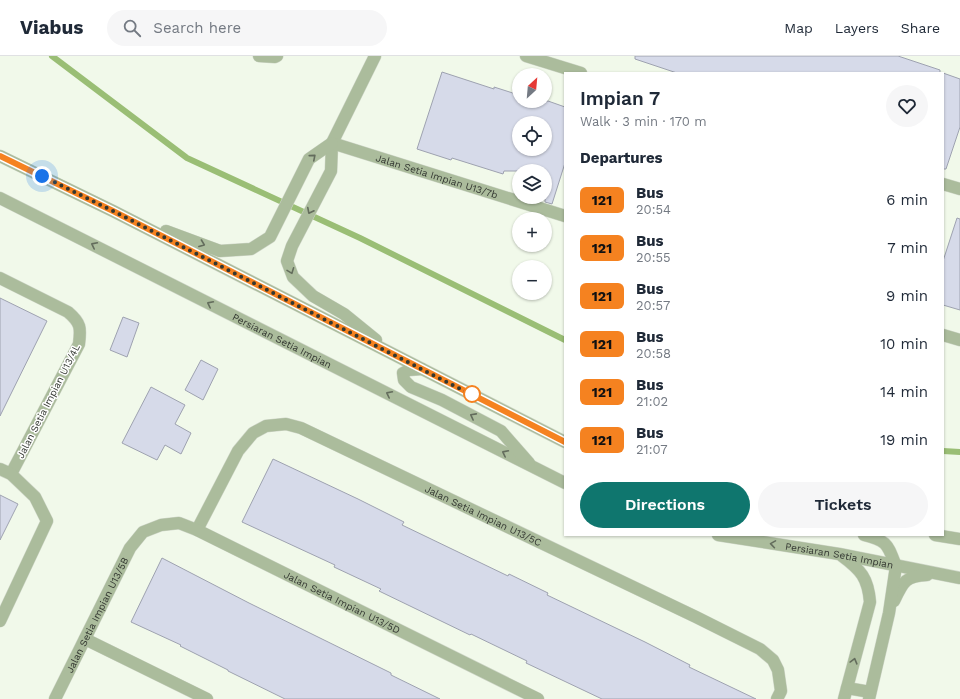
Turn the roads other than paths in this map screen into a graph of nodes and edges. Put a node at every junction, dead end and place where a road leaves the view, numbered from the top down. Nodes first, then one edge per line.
1 (259, 56) edge
2 (375, 56) edge
3 (526, 56) edge
4 (276, 57) edge
5 (578, 72) edge
6 (332, 143) junction
7 (0, 156) edge
8 (944, 184) edge
9 (960, 189) edge
10 (0, 198) edge
11 (113, 211) junction
12 (564, 216) edge
13 (0, 278) edge
14 (944, 335) edge
15 (960, 340) edge
16 (394, 355) junction
17 (422, 369) junction
18 (564, 441) edge
19 (534, 468) junction
20 (5, 472) edge
21 (564, 483) edge
22 (197, 530) junction
23 (143, 532) joint
24 (724, 536) edge
25 (867, 536) edge
26 (941, 536) edge
27 (960, 539) edge
28 (839, 554) junction
29 (896, 566) junction
30 (944, 575) junction
31 (960, 578) edge
32 (888, 613) junction
33 (0, 621) edge
34 (85, 639) junction
35 (846, 694) edge
36 (870, 695) edge
37 (55, 699) edge
38 (207, 699) edge
39 (538, 699) edge
40 (777, 699) edge

1 - 4 street
2 - 6 street
3 - 5 street
11 -> 6 street
6 - 12 street, Jalan Setia Impian U13/7b
6 -> 16 street
7 - 11 street
8 - 9 street
19 -> 10 street, Persiaran Setia Impian
11 - 16 street
13 - 20 street, Jalan Setia Impian U13/4L
14 - 15 street
16 - 17 street
17 - 18 street
19 -> 17 street
19 - 21 street, Persiaran Setia Impian
20 - 33 street
22 - 23 street, Jalan Setia Impian U13/5D
22 - 39 street, Jalan Setia Impian U13/5D
22 - 40 street, Jalan Setia Impian U13/5C
23 - 34 street, Jalan Setia Impian U13/5B
28 -> 24 street, Persiaran Setia Impian
25 - 29 street
26 - 27 street
28 - 29 street, Persiaran Setia Impian
35 -> 28 street
29 - 30 street, Persiaran Setia Impian
29 - 32 street
30 - 31 street, Persiaran Setia Impian
30 - 32 street
32 - 36 street
34 - 37 street, Jalan Setia Impian U13/5B
34 - 38 street
35 - 36 street

